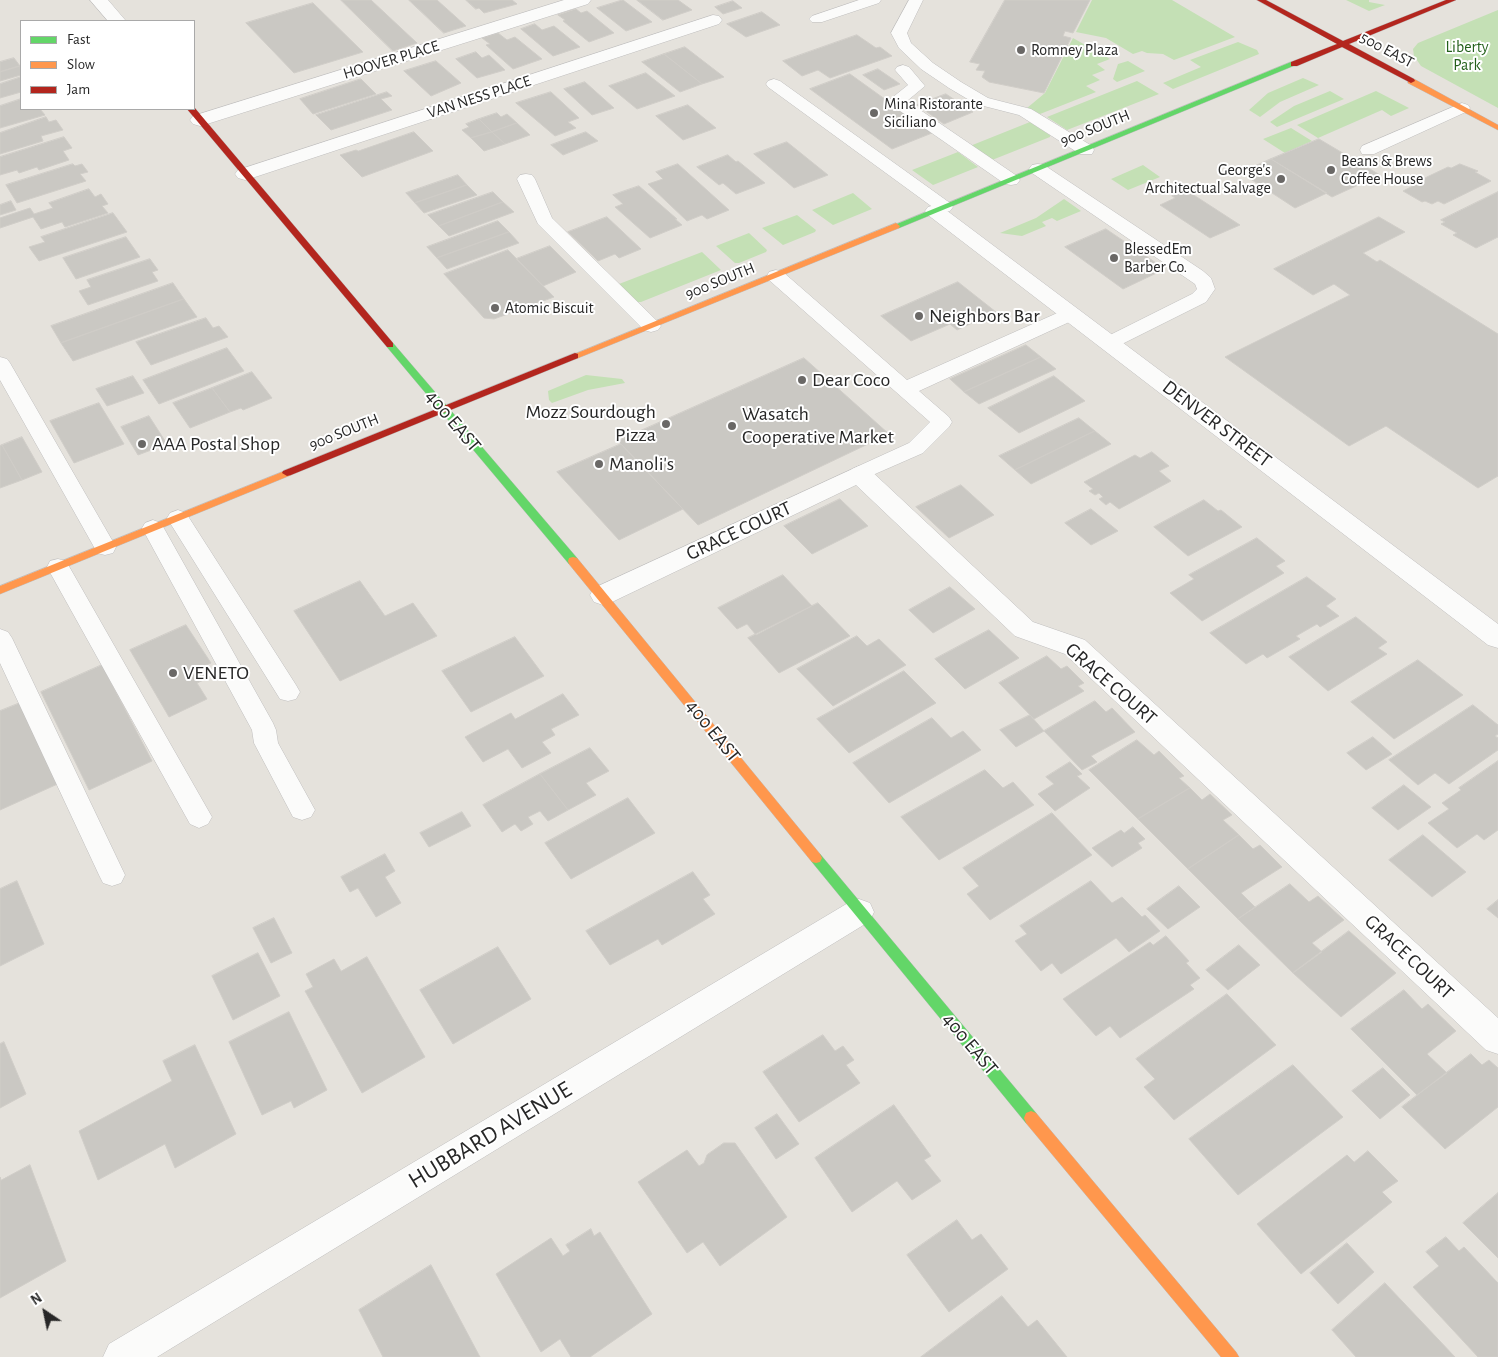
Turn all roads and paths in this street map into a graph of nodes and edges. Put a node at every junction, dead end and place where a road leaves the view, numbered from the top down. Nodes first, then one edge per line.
1 (99, 0) edge
2 (582, 0) edge
3 (874, 0) edge
4 (916, 0) edge
5 (1261, 0) edge
6 (1452, 0) edge
7 (817, 19) dead end
8 (116, 20) edge
9 (713, 20) dead end
10 (1343, 45) junction
11 (903, 70) dead end
12 (774, 84) dead end
13 (1462, 108) junction
14 (195, 114) edge
15 (1498, 128) edge
16 (1086, 150) junction
17 (1368, 150) dead end
18 (1038, 169) junction
19 (246, 174) junction
20 (526, 179) dead end
21 (1011, 180) junction
22 (940, 209) junction
23 (776, 276) junction
24 (1070, 314) junction
25 (651, 326) junction
26 (1109, 343) junction
27 (0, 363) edge
28 (905, 389) junction
29 (443, 410) junction
30 (859, 474) junction
31 (178, 518) junction
32 (153, 528) junction
33 (105, 547) junction
34 (58, 567) junction
35 (0, 590) edge
36 (603, 595) junction
37 (0, 638) edge
38 (1498, 638) edge
39 (288, 692) dead end
40 (302, 810) dead end
41 (199, 817) dead end
42 (112, 875) dead end
43 (859, 912) junction
44 (1498, 1039) edge
45 (122, 1357) edge
46 (1231, 1357) edge

1 - 8 street
2 - 14 street, HOOVER PLACE
3 - 7 lane
4 - 16 lane
5 - 10 street, 500 EAST
6 - 10 street, 900 SOUTH
9 - 19 street, VAN NESS PLACE
10 - 13 street, 500 EAST
10 - 16 street, 900 SOUTH
11 - 21 lane
12 - 22 lane
13 - 15 street, 500 EAST
13 - 17 lane
14 - 19 street, 400 EAST
16 - 18 street, 900 SOUTH
18 - 21 street, 900 SOUTH
18 - 26 lane
19 - 29 street, 400 EAST
20 - 25 lane
21 - 22 street, 900 SOUTH
22 - 23 street, 900 SOUTH
22 - 24 street, DENVER STREET
23 - 25 street, 900 SOUTH
23 - 28 lane
24 - 26 street, DENVER STREET
24 - 28 lane
25 - 29 street, 900 SOUTH
26 - 38 street, DENVER STREET
27 - 33 lane
28 - 30 lane
29 - 31 street, 900 SOUTH
29 - 36 street, 400 EAST
30 - 36 street, GRACE COURT
30 - 44 street, GRACE COURT
31 - 32 street, 900 SOUTH
31 - 39 lane
32 - 33 street, 900 SOUTH
32 - 40 lane
33 - 34 street, 900 SOUTH
34 - 35 street, 900 SOUTH
34 - 41 lane
36 - 43 street, 400 EAST
37 - 42 lane
43 - 45 street, HUBBARD AVENUE
43 - 46 street, 400 EAST

